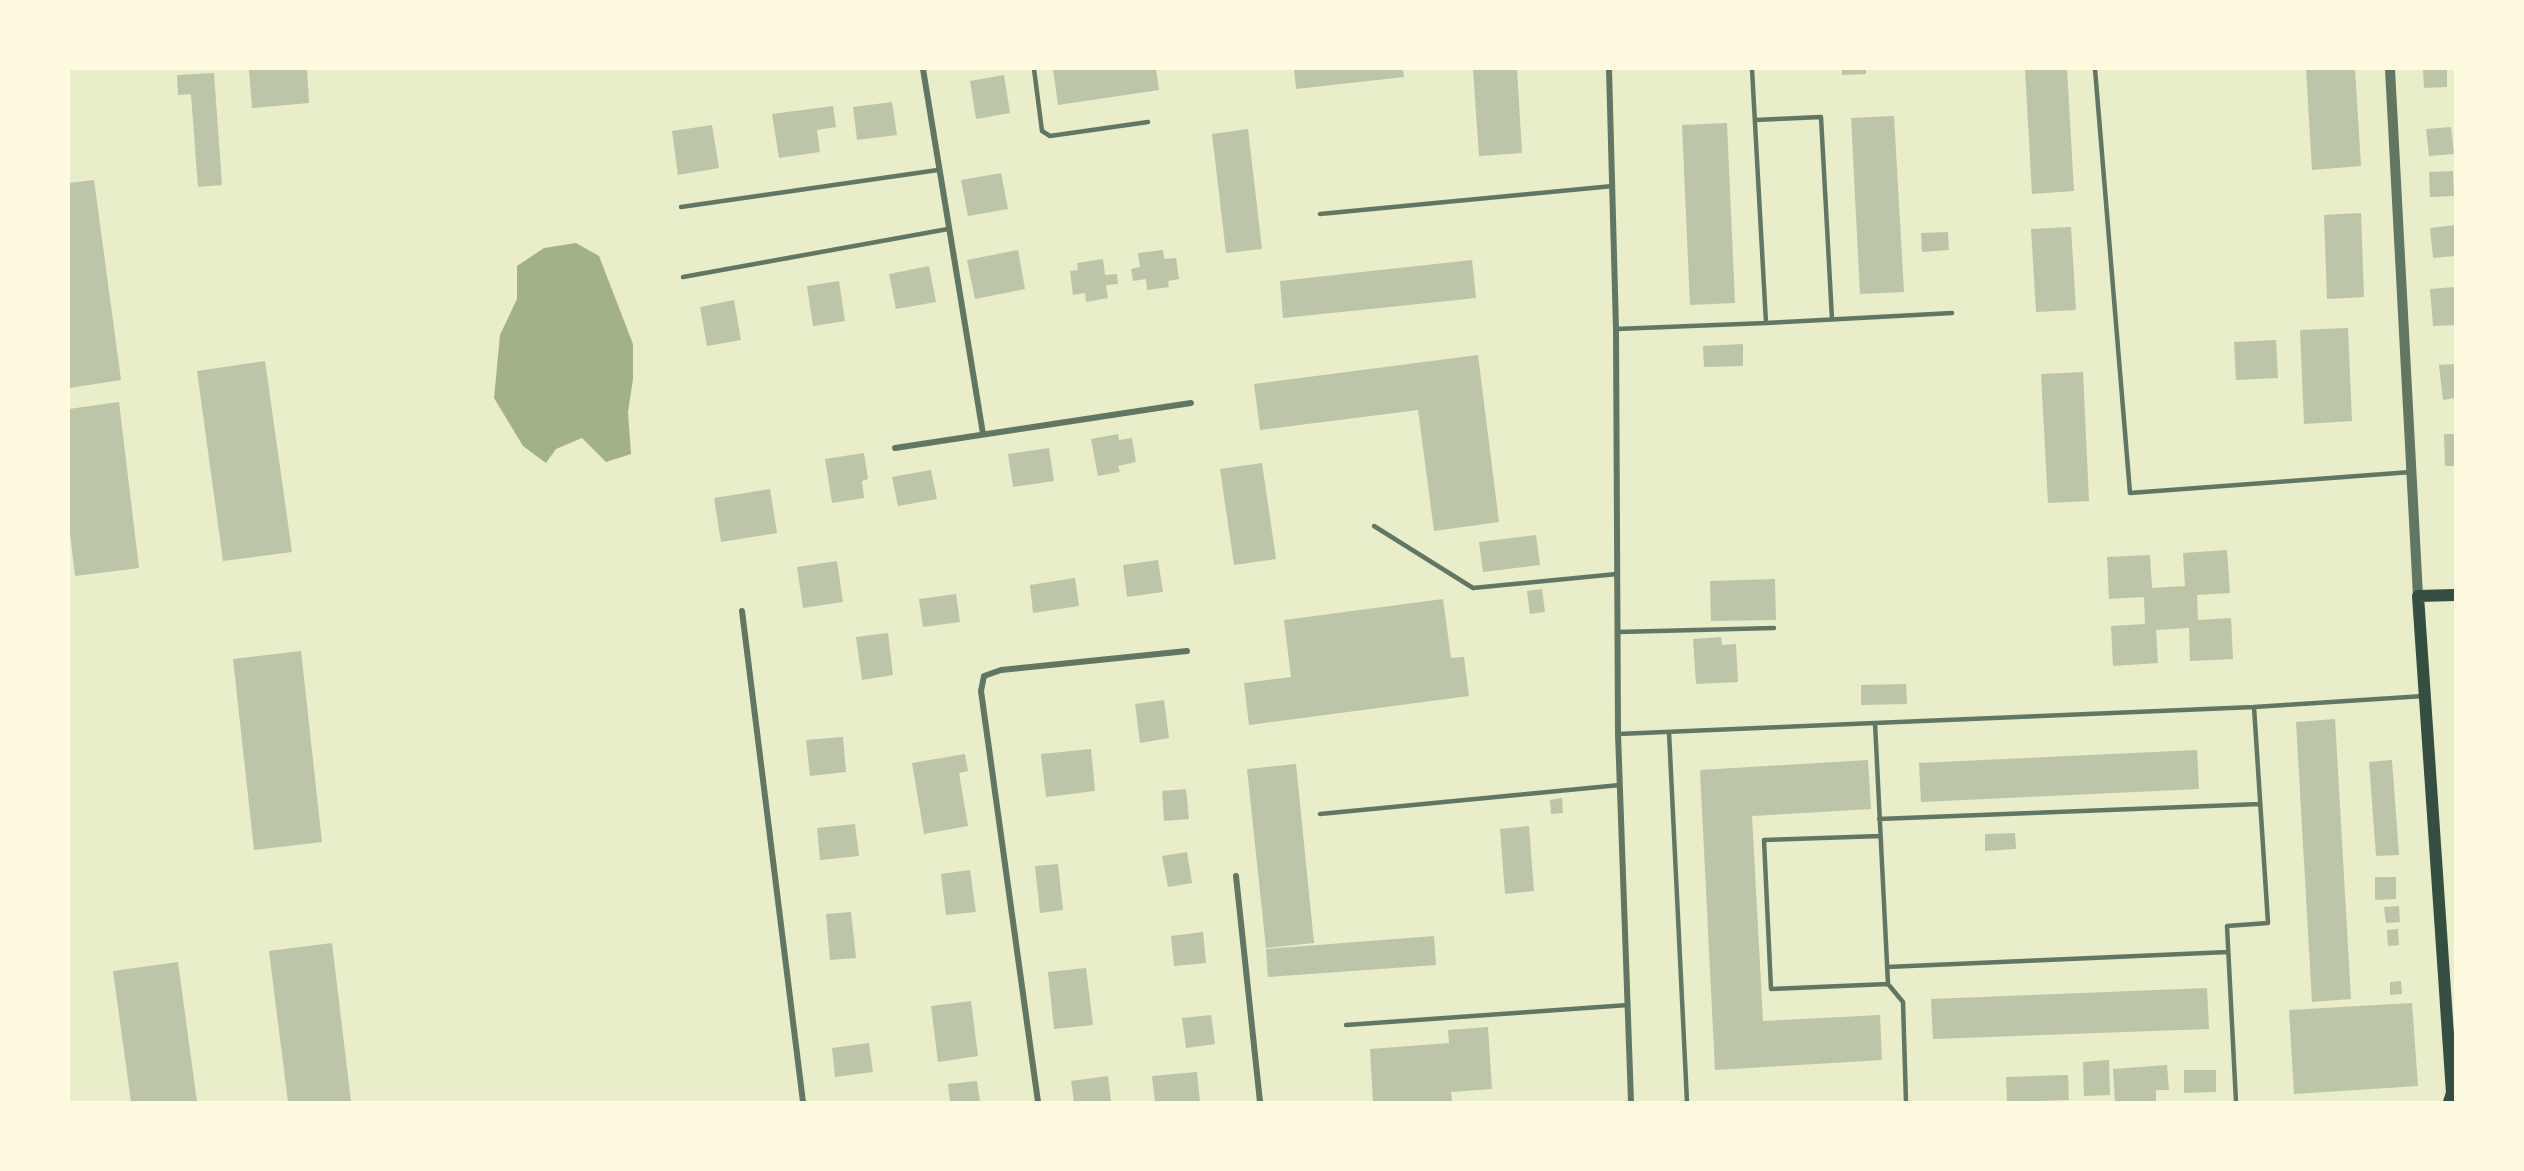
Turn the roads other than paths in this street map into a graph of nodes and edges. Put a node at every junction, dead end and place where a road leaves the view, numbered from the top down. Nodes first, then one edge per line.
1 (923, 69) edge
2 (1034, 69) edge
3 (1609, 69) edge
4 (1752, 69) edge
5 (2095, 69) edge
6 (2390, 69) edge
7 (1755, 120) junction
8 (1148, 122) dead end
9 (938, 170) junction
10 (1613, 186) junction
11 (681, 207) dead end
12 (1320, 214) dead end
13 (948, 229) junction
14 (683, 277) dead end
15 (1952, 313) dead end
16 (1832, 320) junction
17 (1766, 322) junction
18 (1616, 329) junction
19 (1191, 403) dead end
20 (983, 434) junction
21 (895, 448) dead end
22 (2411, 472) junction
23 (1374, 526) dead end
24 (1617, 574) junction
25 (2455, 595) edge
26 (2418, 596) junction
27 (742, 611) dead end
28 (1774, 628) dead end
29 (1617, 632) junction
30 (1186, 651) dead end
31 (2424, 696) junction
32 (2254, 707) junction
33 (1875, 723) junction
34 (1669, 732) junction
35 (1618, 734) junction
36 (1620, 785) junction
37 (2260, 804) junction
38 (1320, 814) dead end
39 (1880, 819) junction
40 (1880, 836) junction
41 (1236, 876) dead end
42 (2228, 952) junction
43 (1887, 968) junction
44 (1888, 984) junction
45 (1628, 1005) junction
46 (1346, 1025) dead end
47 (802, 1102) edge
48 (1038, 1102) edge
49 (1260, 1102) edge
50 (1631, 1102) edge
51 (1687, 1102) edge
52 (1906, 1102) edge
53 (2236, 1102) edge
54 (2449, 1102) edge

1 - 9 street
2 - 8 lane
3 - 10 street
4 - 7 lane
5 - 22 lane
6 - 22 street
7 - 16 lane
7 - 17 lane
9 - 11 lane
9 - 13 street
10 - 12 lane
10 - 18 street
13 - 14 lane
13 - 20 street
15 - 16 lane
16 - 17 lane
17 - 18 lane
18 - 24 street
19 - 20 street
20 - 21 street
22 - 26 street
23 - 24 lane
24 - 29 street
25 - 26 main road
26 - 31 main road
27 - 47 street
28 - 29 lane
29 - 35 street
30 - 48 street
31 - 32 lane
31 - 54 main road
32 - 33 lane
32 - 37 lane
33 - 34 lane
33 - 39 lane
34 - 35 lane
34 - 51 lane
35 - 36 street
36 - 38 lane
36 - 45 street
37 - 39 lane
37 - 42 lane
39 - 40 lane
40 - 43 lane
40 - 44 lane
41 - 49 street
42 - 43 lane
42 - 53 lane
43 - 44 lane
44 - 52 lane
45 - 46 lane
45 - 50 street

